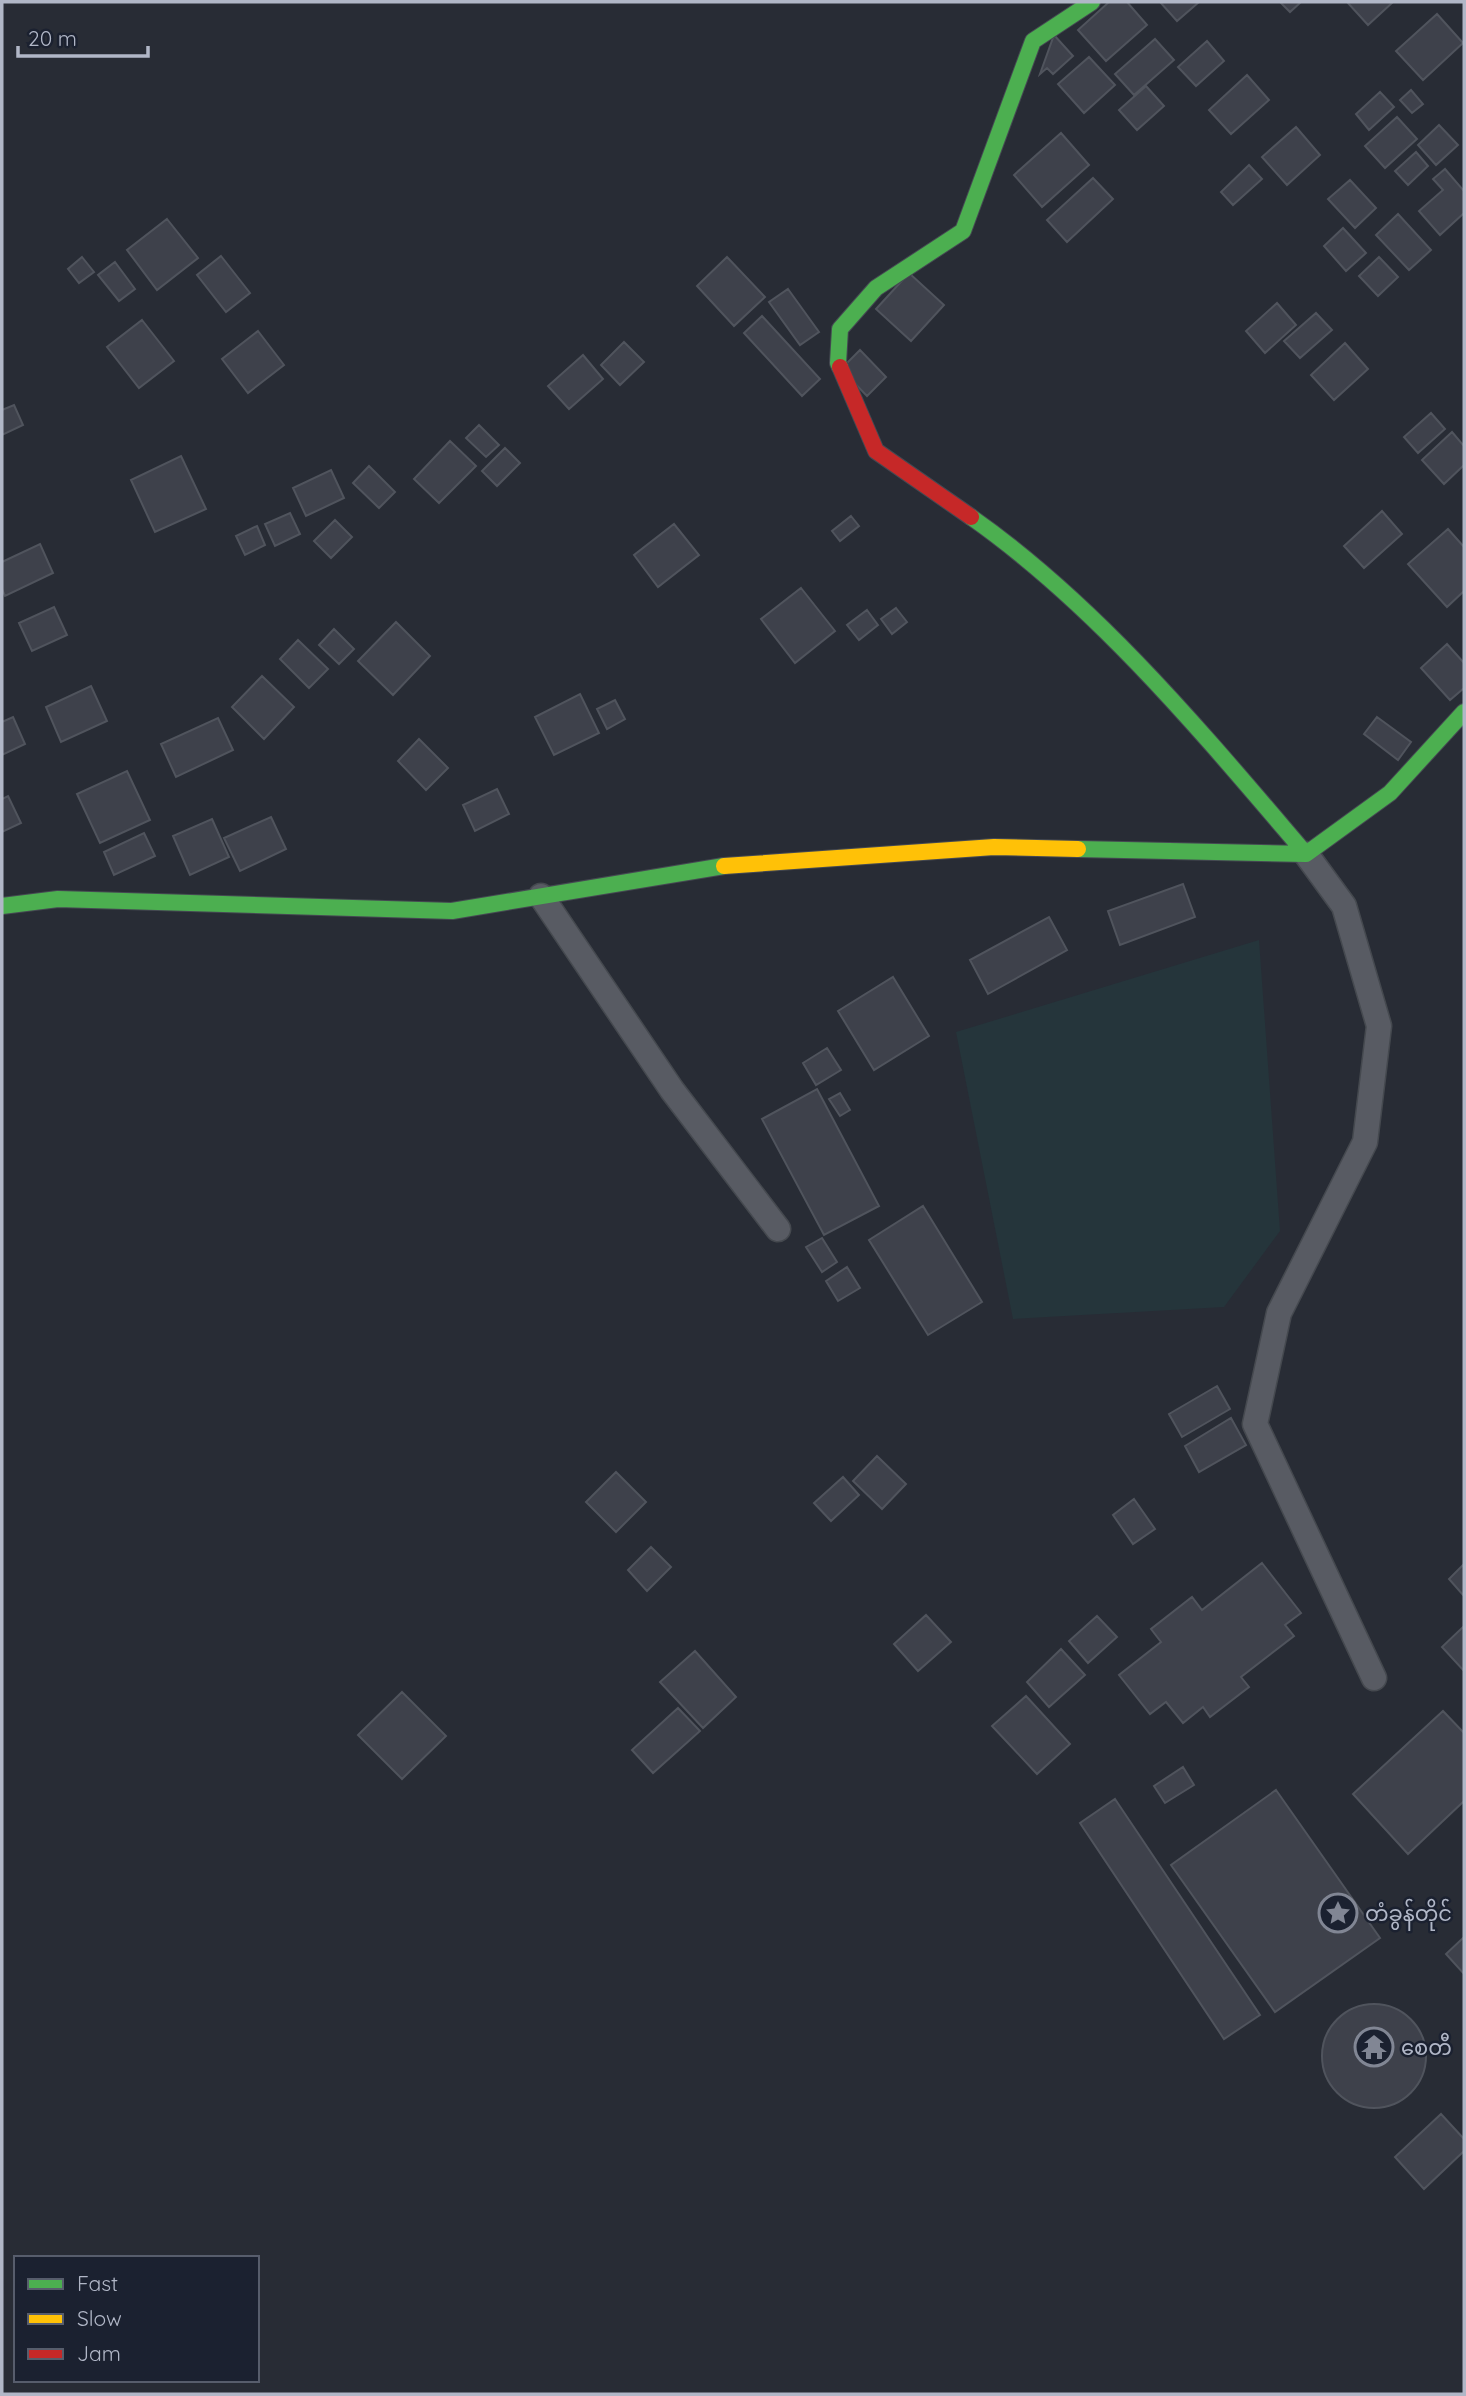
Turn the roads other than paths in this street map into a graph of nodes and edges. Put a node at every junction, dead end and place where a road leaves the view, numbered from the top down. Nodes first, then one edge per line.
1 (1092, 2) edge
2 (1464, 712) edge
3 (1306, 854) junction
4 (541, 896) junction
5 (2, 906) edge
6 (778, 1230) dead end
7 (1374, 1678) dead end

1 - 3 street
2 - 3 street
3 - 4 street
3 - 7 lane
4 - 5 street
4 - 6 lane

